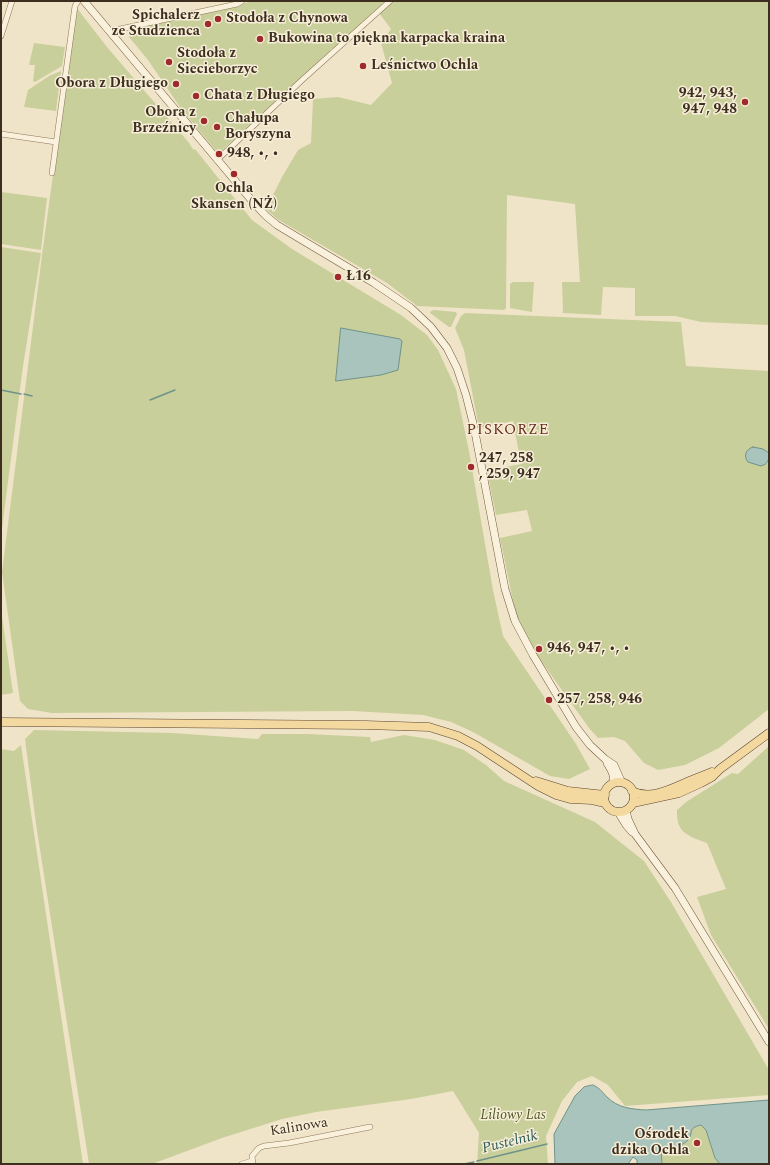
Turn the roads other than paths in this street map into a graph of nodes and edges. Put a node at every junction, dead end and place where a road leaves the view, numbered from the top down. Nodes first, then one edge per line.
1 (12, 1) edge
2 (78, 1) edge
3 (84, 1) edge
4 (242, 1) edge
5 (390, 1) edge
6 (112, 35) junction
7 (1, 36) edge
8 (1, 134) edge
9 (56, 142) junction
10 (217, 160) junction
11 (52, 173) dead end
12 (1, 722) edge
13 (769, 733) edge
14 (606, 759) junction
15 (720, 769) junction
16 (624, 783) junction
17 (612, 784) junction
18 (632, 791) junction
19 (605, 799) junction
20 (633, 803) junction
21 (626, 810) junction
22 (618, 812) junction
23 (635, 834) junction
24 (769, 1042) edge
25 (370, 1127) dead end
26 (253, 1162) edge
27 (242, 1164) edge

1 - 7 street
2 - 9 street
3 - 6 street
4 - 6 street
5 - 10 street
6 - 10 street
8 - 9 street
9 - 11 street
10 - 14 street
12 - 19 main road
13 - 15 main road
14 - 16 street
14 - 17 street
15 - 18 main road
15 - 20 main road
16 - 17 main road
16 - 18 main road
17 - 19 main road
18 - 20 main road
19 - 22 main road
20 - 21 main road
21 - 22 main road
21 - 23 street
22 - 23 street
23 - 24 street
25 - 26 street, Kalinowa
26 - 27 street, Kalinowa

